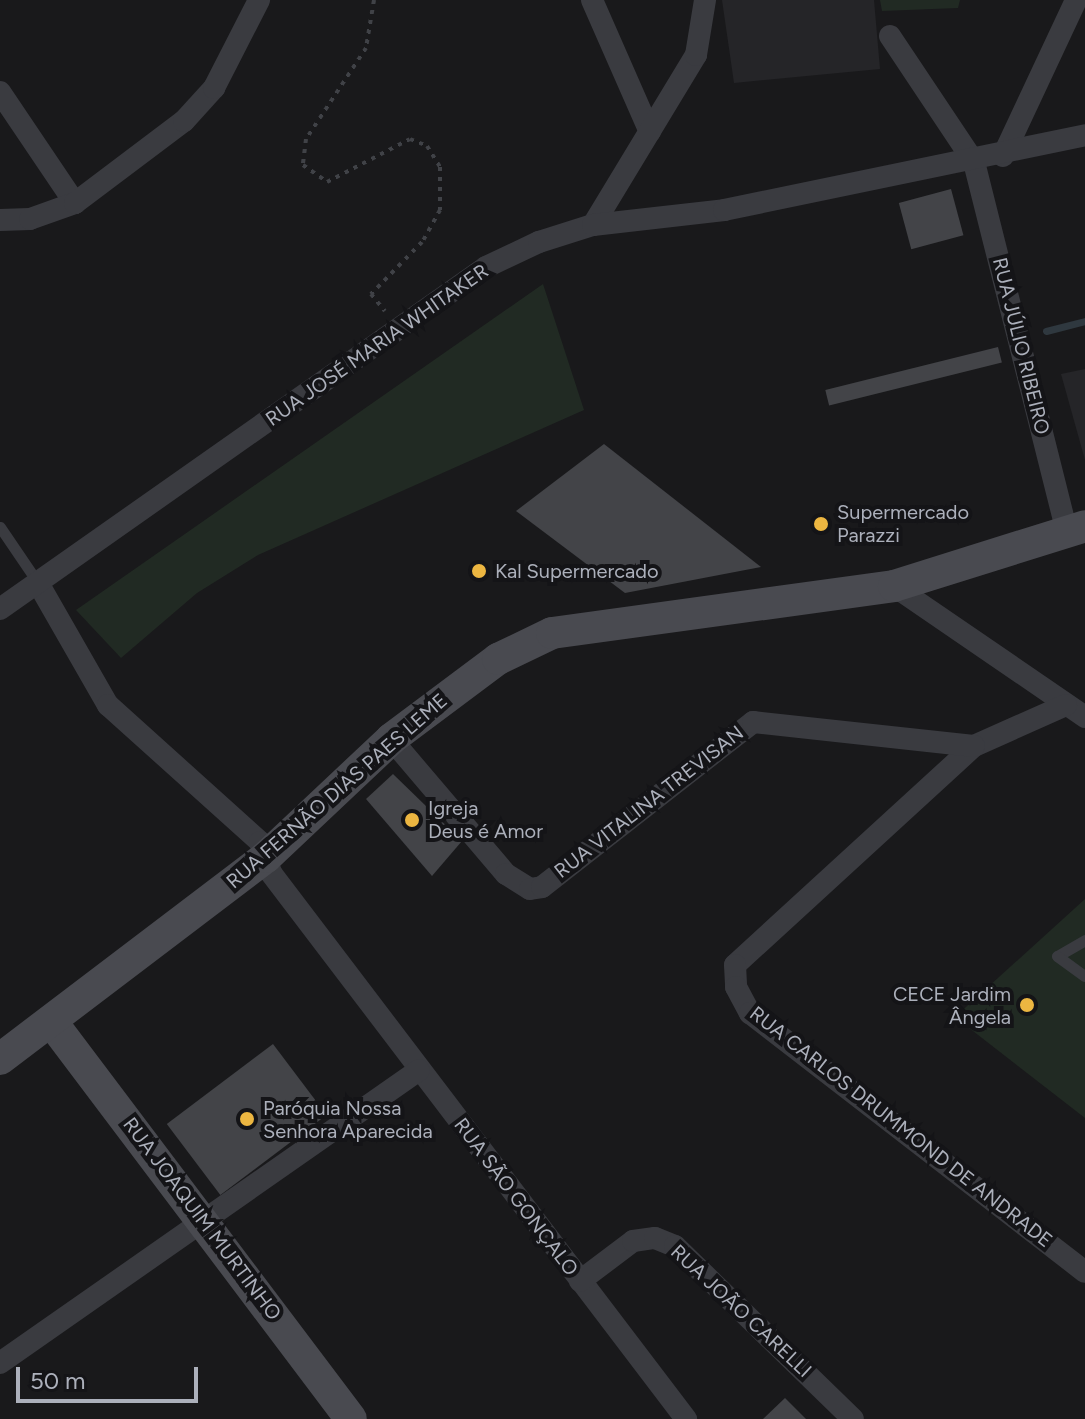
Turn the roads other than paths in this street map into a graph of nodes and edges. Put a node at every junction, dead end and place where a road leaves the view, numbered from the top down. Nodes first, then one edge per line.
1 (259, 0) edge
2 (592, 0) edge
3 (705, 0) edge
4 (1076, 0) edge
5 (890, 36) dead end
6 (0, 92) edge
7 (650, 132) junction
8 (1085, 135) edge
9 (1003, 156) junction
10 (974, 162) junction
11 (75, 203) junction
12 (0, 220) edge
13 (593, 225) junction
14 (0, 527) edge
15 (1076, 528) edge
16 (38, 583) junction
17 (894, 586) junction
18 (0, 609) edge
19 (1076, 711) edge
20 (391, 739) junction
21 (974, 746) junction
22 (266, 857) junction
23 (1085, 940) edge
24 (1085, 976) edge
25 (51, 1021) junction
26 (0, 1059) edge
27 (419, 1070) junction
28 (206, 1222) junction
29 (1085, 1272) edge
30 (580, 1281) junction
31 (0, 1363) edge
32 (351, 1419) edge
33 (686, 1419) edge
34 (853, 1419) edge

1 - 11 street
2 - 7 street
3 - 7 street
4 - 9 street
5 - 10 street, RUA JÚLIO RIBEIRO
6 - 11 street
7 - 13 street
8 - 9 street, RUA JOSÉ MARIA WHITAKER
9 - 10 street, RUA JOSÉ MARIA WHITAKER
10 - 13 street, RUA JOSÉ MARIA WHITAKER
10 - 15 street, RUA JÚLIO RIBEIRO
11 - 12 street
13 - 16 street, RUA JOSÉ MARIA WHITAKER
14 - 16 lane
15 - 17 main road, RUA FERNÃO DIAS PAES LEME
16 - 18 street, RUA JOSÉ MARIA WHITAKER
16 - 22 street, RUA SÃO GONÇALO
17 - 19 street
17 - 20 main road, RUA FERNÃO DIAS PAES LEME
19 - 21 street, RUA CARLOS DRUMMOND DE ANDRADE
20 - 21 street, RUA VITALINA TREVISAN
20 - 22 main road, RUA FERNÃO DIAS PAES LEME
21 - 29 street, RUA CARLOS DRUMMOND DE ANDRADE
22 - 25 main road, RUA FERNÃO DIAS PAES LEME
22 - 27 street, RUA SÃO GONÇALO
23 - 24 lane
25 - 26 main road, RUA FERNÃO DIAS PAES LEME
25 - 28 main road, RUA JOAQUIM MURTINHO
27 - 28 street
27 - 30 street, RUA SÃO GONÇALO
28 - 31 street
28 - 32 main road, RUA JOAQUIM MURTINHO
30 - 33 street, RUA SÃO GONÇALO
30 - 34 street, RUA JOÃO CARELLI

